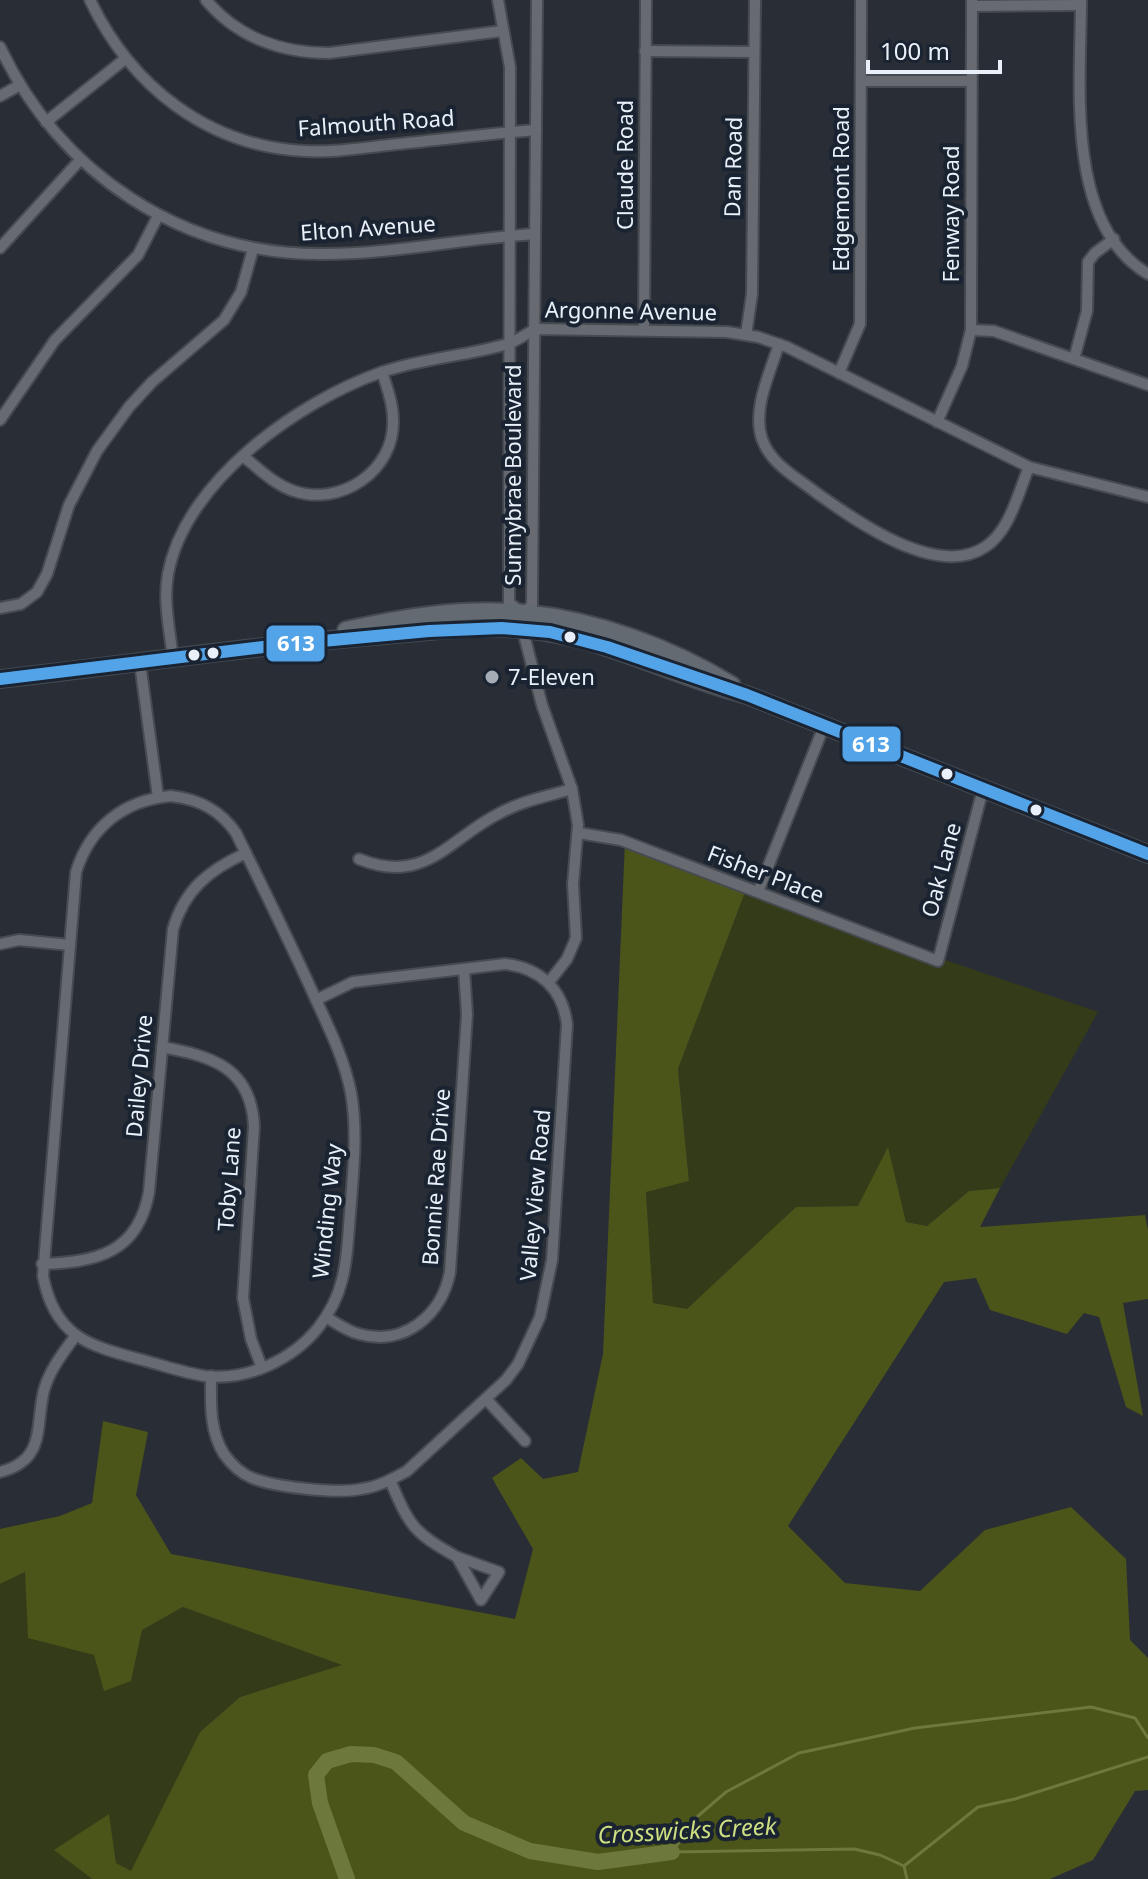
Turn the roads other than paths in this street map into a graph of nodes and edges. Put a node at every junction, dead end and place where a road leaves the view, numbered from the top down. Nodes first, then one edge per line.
1 (91, 0) edge
2 (206, 0) edge
3 (498, 0) edge
4 (537, 0) edge
5 (646, 0) edge
6 (755, 0) edge
7 (861, 0) edge
8 (1081, 2) edge
9 (972, 3) edge
10 (502, 31) junction
11 (0, 47) edge
12 (645, 51) junction
13 (754, 52) junction
14 (125, 59) junction
15 (861, 81) junction
16 (971, 81) junction
17 (20, 85) junction
18 (0, 96) edge
19 (46, 122) junction
20 (536, 130) junction
21 (510, 132) junction
22 (80, 160) junction
23 (158, 216) junction
24 (535, 234) junction
25 (510, 236) junction
26 (1114, 239) junction
27 (0, 248) edge
28 (253, 249) junction
29 (1148, 274) edge
30 (535, 329) junction
31 (644, 330) junction
32 (971, 330) junction
33 (746, 335) junction
34 (509, 343) junction
35 (779, 344) junction
36 (1074, 359) junction
37 (382, 372) junction
38 (839, 373) junction
39 (1148, 385) edge
40 (0, 420) edge
41 (937, 422) junction
42 (243, 456) junction
43 (1029, 467) junction
44 (1148, 497) edge
45 (0, 608) edge
46 (523, 621) junction
47 (173, 659) junction
48 (140, 663) junction
49 (0, 679) edge
50 (824, 726) junction
51 (572, 789) junction
52 (983, 789) junction
53 (158, 797) junction
54 (579, 833) junction
55 (246, 853) junction
56 (1148, 854) edge
57 (359, 859) dead end
58 (758, 892) junction
59 (0, 944) edge
60 (70, 945) junction
61 (938, 961) joint
62 (464, 969) junction
63 (549, 982) junction
64 (316, 1000) junction
65 (162, 1047) junction
66 (42, 1264) junction
67 (326, 1317) junction
68 (76, 1335) junction
69 (262, 1368) junction
70 (211, 1376) junction
71 (486, 1399) junction
72 (525, 1441) dead end
73 (0, 1472) edge
74 (390, 1480) junction
75 (457, 1557) junction

1 - 14 street, Falmouth Road
2 - 10 street
3 - 10 street, Sunnybrae Boulevard
4 - 20 street, Sunnybrae Boulevard
5 - 12 street, Claude Road
6 - 13 street, Dan Road
7 - 15 street, Edgemont Road
8 - 9 street
8 - 26 street
9 - 16 street, Fenway Road
10 - 21 street, Sunnybrae Boulevard
11 - 17 street, Elton Avenue
12 - 13 street
12 - 31 street, Claude Road
13 - 33 street, Dan Road
14 - 19 street
14 - 21 street, Falmouth Road
15 - 16 street
15 - 38 street, Edgemont Road
16 - 32 street, Fenway Road
17 - 18 street
17 - 19 street, Elton Avenue
19 - 22 street, Elton Avenue
20 - 21 street, Falmouth Road
20 - 24 street, Sunnybrae Boulevard
21 - 25 street, Sunnybrae Boulevard
22 - 23 street, Elton Avenue
22 - 27 street
23 - 28 street, Elton Avenue
23 - 40 street
24 - 25 street, Elton Avenue
24 - 30 street, Sunnybrae Boulevard
25 - 28 street, Elton Avenue
25 - 34 street, Sunnybrae Boulevard
26 - 29 street
26 - 36 street
28 - 45 street
30 - 31 street, Argonne Avenue
30 - 34 street, Argonne Avenue
30 - 46 street, Sunnybrae Boulevard
31 - 33 street, Argonne Avenue
32 - 36 street
32 - 41 street, Fenway Road
33 - 35 street, Argonne Avenue
34 - 37 street, Argonne Avenue
34 - 46 street, Sunnybrae Boulevard
35 - 38 street, Argonne Avenue
35 - 43 street
36 - 39 street
37 - 42 street, Argonne Avenue
37 - 42 street
38 - 41 street, Argonne Avenue
41 - 43 street, Argonne Avenue
42 - 47 street, Argonne Avenue
43 - 44 street, Argonne Avenue
46 - 47 main road
46 - 50 main road
46 - 51 street
47 - 48 main road
48 - 49 main road
48 - 53 street
50 - 52 main road
50 - 58 street
51 - 54 street
51 - 57 street
52 - 56 main road
52 - 61 street, Oak Lane
53 - 55 street, Winding Way
53 - 60 street, Winding Way
54 - 58 street, Fisher Place
54 - 63 street
55 - 64 street, Winding Way
55 - 65 street, Dailey Drive
58 - 61 street, Fisher Place
59 - 60 street
60 - 66 street, Winding Way
62 - 63 street
62 - 64 street
62 - 67 street, Bonnie Rae Drive
63 - 71 street, Valley View Road
64 - 67 street, Winding Way
65 - 66 street, Dailey Drive
65 - 69 street, Toby Lane
66 - 68 street, Winding Way
67 - 69 street, Winding Way
68 - 70 street, Winding Way
68 - 73 street
69 - 70 street, Winding Way
70 - 74 street, Valley View Road
71 - 72 street
71 - 74 street, Valley View Road
74 - 75 street
75 - 75 street

